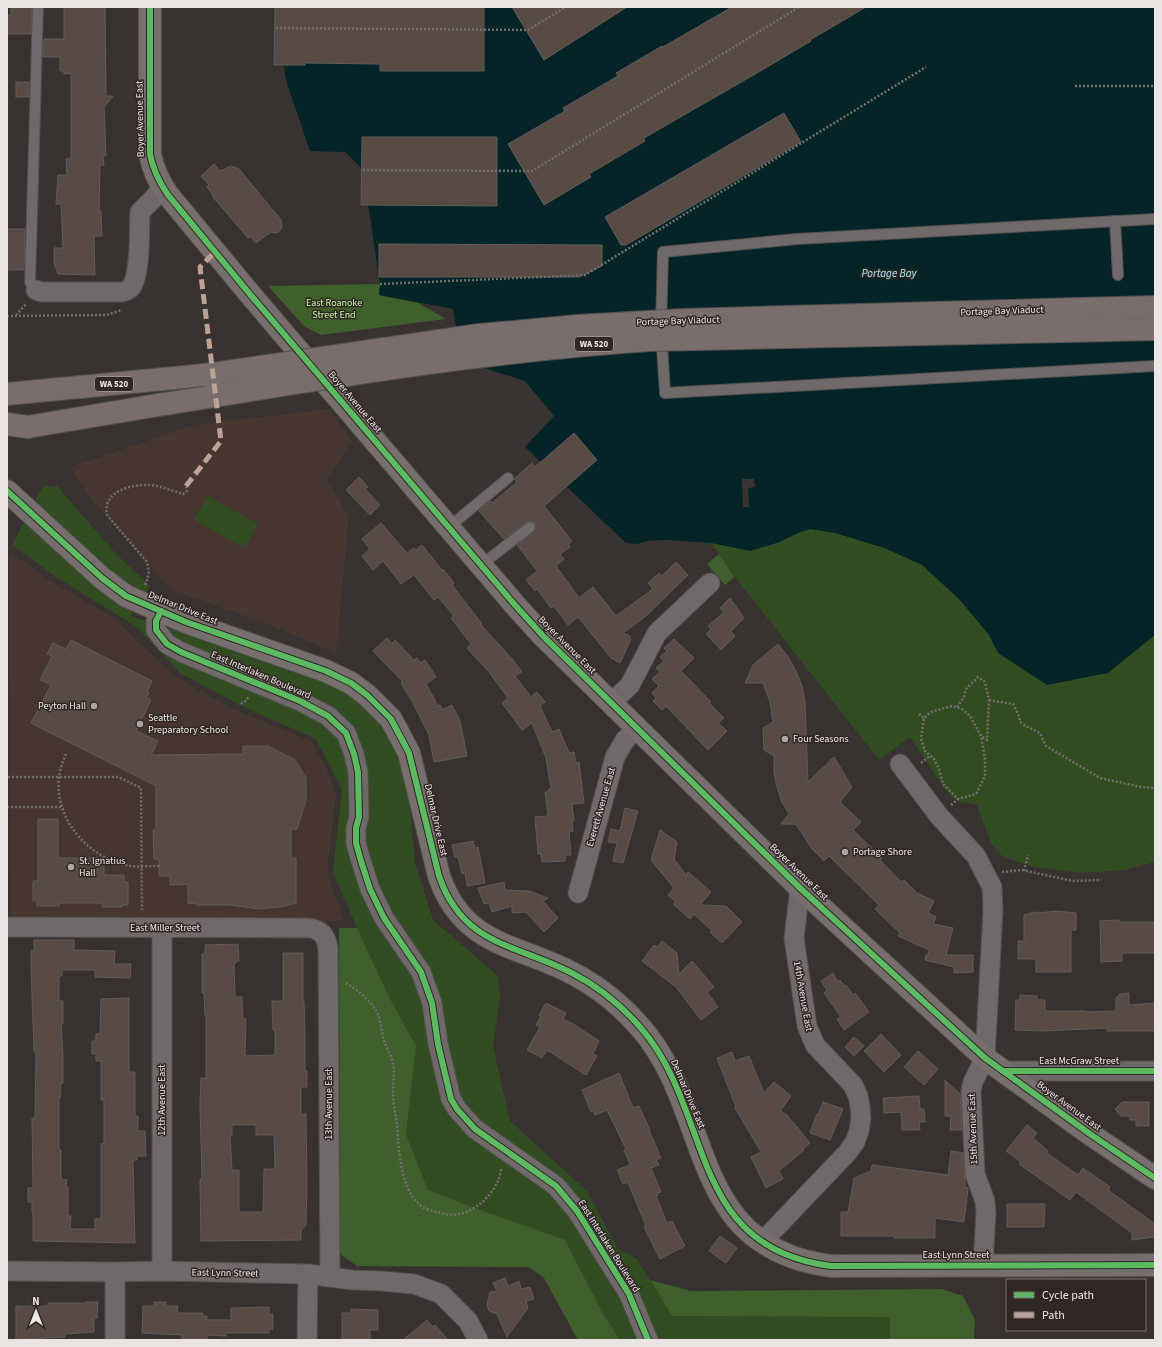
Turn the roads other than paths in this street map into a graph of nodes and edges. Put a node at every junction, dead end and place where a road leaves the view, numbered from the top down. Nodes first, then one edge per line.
1 (38, 7) edge
2 (150, 7) edge
3 (162, 186) junction
4 (1155, 219) edge
5 (1115, 222) junction
6 (1118, 275) dead end
7 (32, 295) joint
8 (1155, 307) edge
9 (1155, 329) edge
10 (1155, 366) edge
11 (15, 394) edge
12 (7, 424) edge
13 (508, 478) dead end
14 (7, 491) edge
15 (449, 527) junction
16 (530, 527) dead end
17 (480, 565) junction
18 (710, 583) dead end
19 (161, 611) junction
20 (611, 703) junction
21 (637, 728) junction
22 (900, 764) dead end
23 (800, 888) junction
24 (578, 893) dead end
25 (7, 927) edge
26 (162, 928) junction
27 (323, 933) joint
28 (985, 1058) junction
29 (1004, 1071) junction
30 (1155, 1071) edge
31 (1155, 1178) edge
32 (763, 1241) junction
33 (983, 1265) junction
34 (1155, 1265) edge
35 (7, 1271) edge
36 (162, 1271) junction
37 (115, 1272) junction
38 (308, 1274) junction
39 (330, 1277) junction
40 (115, 1340) edge
41 (307, 1340) edge
42 (478, 1340) edge
43 (648, 1340) edge

1 - 7 lane
2 - 3 street, Boyer Avenue East
3 - 7 street
3 - 15 street, Boyer Avenue East
4 - 5 lane
5 - 6 lane
5 - 10 lane, bridge
8 - 11 highway, Portage Bay Viaduct / WA 520, bridge
9 - 12 highway, WA 520, bridge
13 - 15 lane
14 - 19 street, Delmar Drive East
15 - 17 street, Boyer Avenue East
16 - 17 lane
17 - 20 street, Boyer Avenue East
18 - 20 street
19 - 32 street, Delmar Drive East
19 - 43 street, East Interlaken Boulevard
20 - 21 street, Boyer Avenue East
21 - 23 street, Boyer Avenue East
21 - 24 street, Everett Avenue East
22 - 28 street, 15th Avenue East
23 - 28 street, Boyer Avenue East
23 - 32 street, 14th Avenue East
25 - 26 street, East Miller Street
26 - 27 street, East Miller Street
26 - 36 street, 12th Avenue East
27 - 39 street, 13th Avenue East
28 - 29 street, Boyer Avenue East
28 - 33 street, 15th Avenue East
29 - 30 street, East McGraw Street
29 - 31 street, Boyer Avenue East
32 - 33 street, East Lynn Street
33 - 34 street, East Lynn Street
35 - 37 street, East Lynn Street
36 - 37 street, East Lynn Street
36 - 38 street, East Lynn Street
37 - 40 street
38 - 39 street, East Lynn Street
38 - 41 street
39 - 42 street, East Lynn Street

